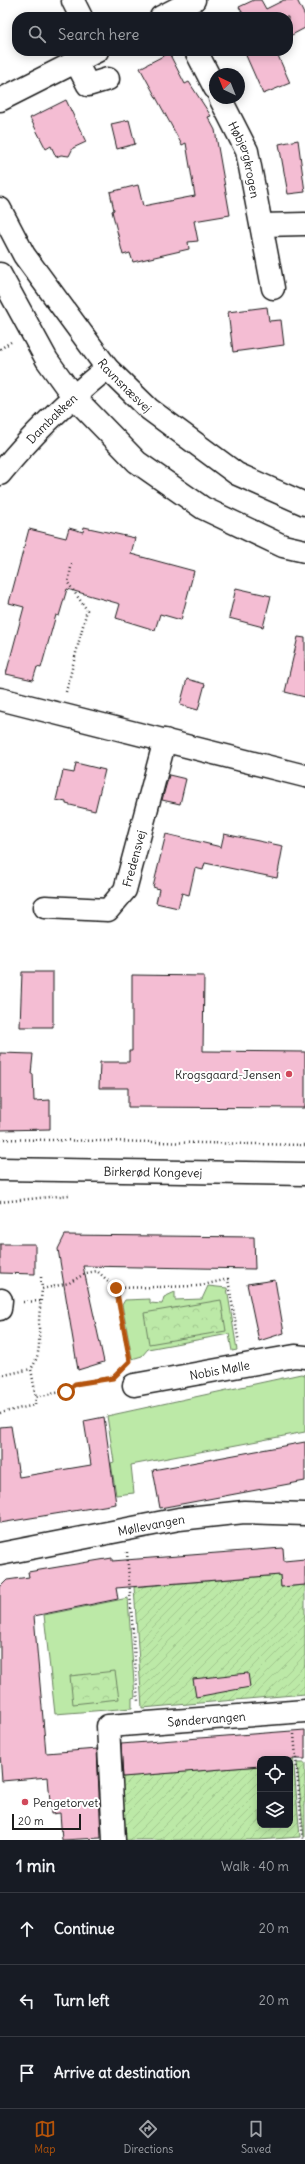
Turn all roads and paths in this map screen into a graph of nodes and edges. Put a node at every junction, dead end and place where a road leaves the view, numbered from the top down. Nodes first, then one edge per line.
1 (194, 0) edge
2 (176, 12) edge
3 (87, 56) edge
4 (199, 56) edge
5 (76, 62) junction
6 (209, 76) edge
7 (108, 79) dead end
8 (0, 100) edge
9 (223, 104) edge
10 (0, 209) edge
11 (305, 224) edge
12 (262, 225) junction
13 (0, 274) edge
14 (274, 288) dead end
15 (107, 368) junction
16 (73, 396) junction
17 (0, 474) edge
18 (305, 504) edge
19 (305, 551) edge
20 (72, 562) dead end
21 (0, 698) edge
22 (60, 714) junction
23 (165, 740) junction
24 (305, 776) edge
25 (45, 907) dead end
26 (0, 1139) edge
27 (305, 1144) edge
28 (0, 1169) edge
29 (305, 1174) edge
30 (41, 1277) dead end
31 (116, 1288) junction
32 (42, 1289) junction
33 (305, 1357) edge
34 (130, 1361) junction
35 (243, 1366) junction
36 (30, 1369) junction
37 (126, 1375) junction
38 (0, 1376) edge
39 (36, 1397) junction
40 (0, 1412) edge
41 (305, 1514) edge
42 (125, 1530) junction
43 (0, 1554) edge
44 (298, 1711) edge
45 (140, 1723) junction
46 (114, 1840) edge
47 (303, 1840) edge

1 - 2 street
3 - 5 street
4 - 6 street
5 - 7 street
5 - 8 street
9 - 12 street, Høbjergkrogen
10 - 15 street, Ravnsnæsvej
11 - 12 street
12 - 14 street, Høbjergkrogen
13 - 16 street
15 - 16 street, Dambakken
15 - 18 street, Ravnsnæsvej
16 - 17 street, Dambakken
16 - 19 street
20 - 22 path
21 - 22 street
22 - 23 street
23 - 24 street
23 - 25 street, Fredensvej
26 - 27 path
28 - 29 street, Birkerød Kongevej
30 - 32 path
31 - 32 path
31 - 34 path
31 - 35 path
32 - 36 path
33 - 35 street, Nobis Mølle
34 - 37 path
34 - 37 path
35 - 37 street, Nobis Mølle
36 - 38 path
36 - 39 path
37 - 39 path
39 - 40 path
41 - 42 street, Møllevangen
42 - 43 street, Møllevangen
42 - 45 path
44 - 45 street, Søndervangen
44 - 47 path
45 - 46 street, Søndervangen

